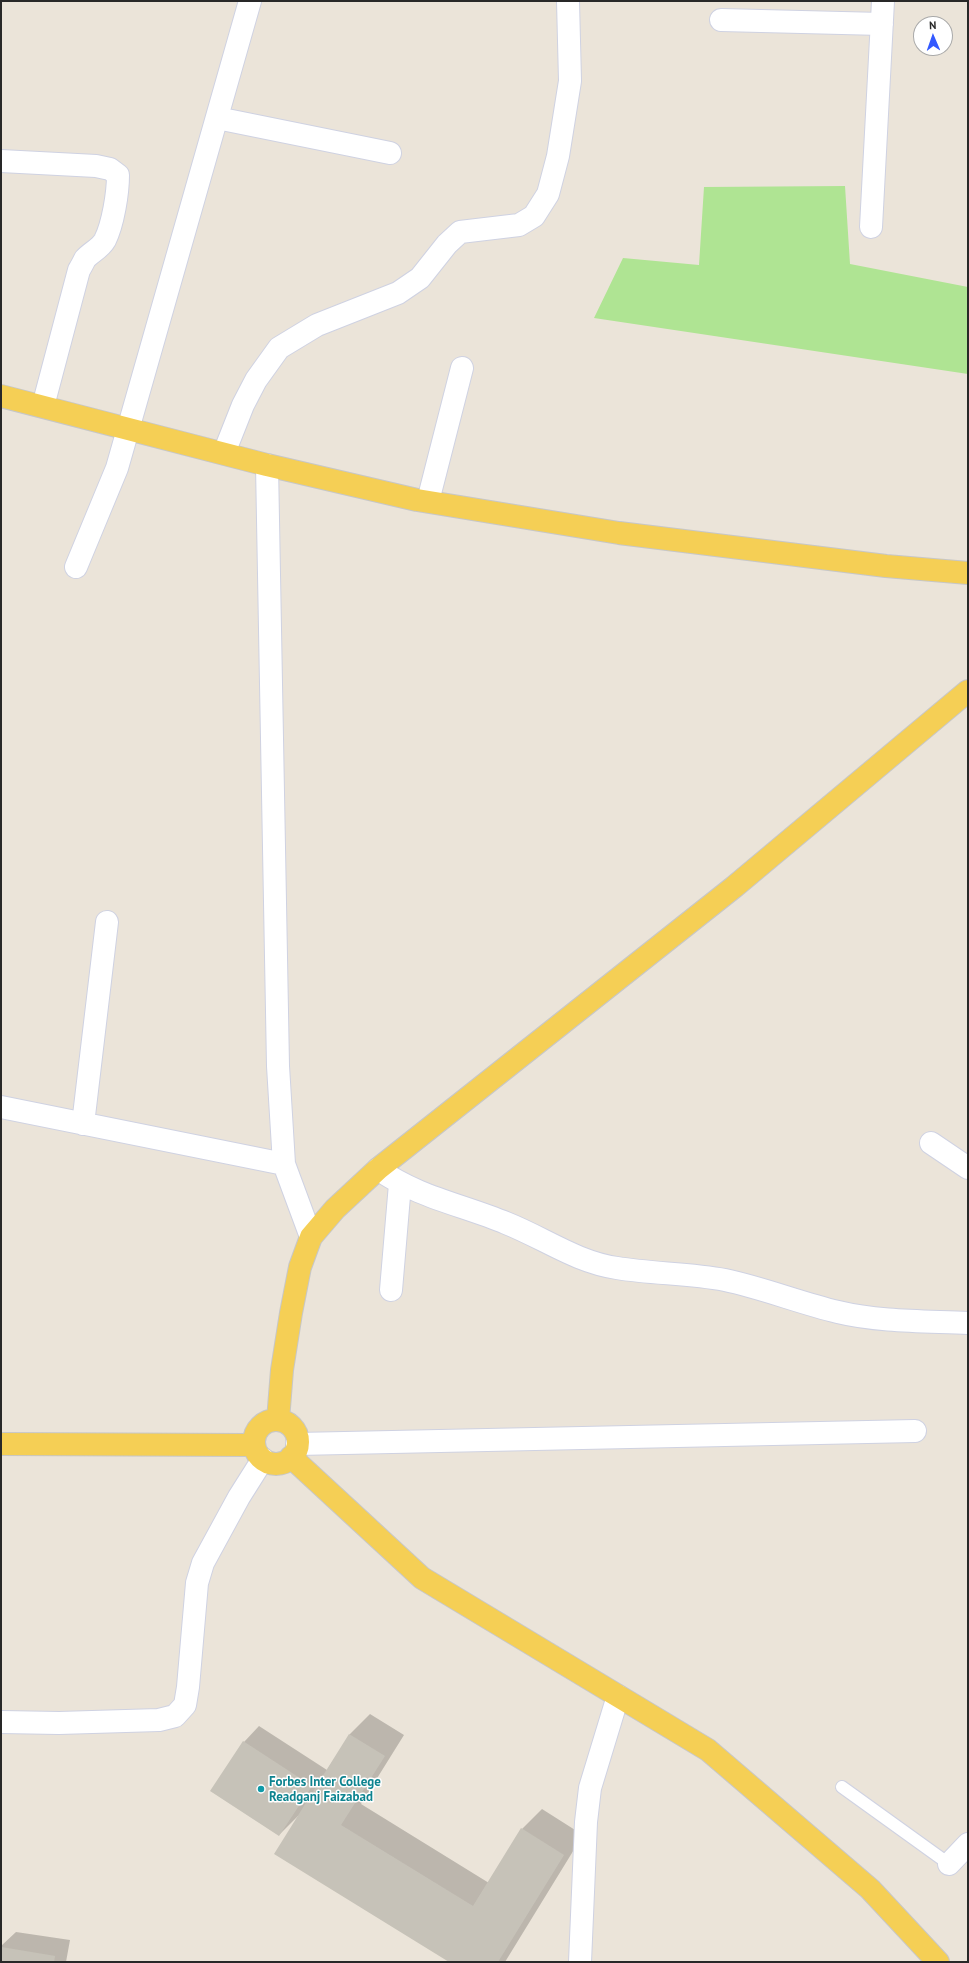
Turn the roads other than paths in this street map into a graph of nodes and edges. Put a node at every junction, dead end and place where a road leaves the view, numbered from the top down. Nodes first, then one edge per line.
1 (250, 1) edge
2 (568, 1) edge
3 (883, 1) edge
4 (722, 20) dead end
5 (882, 24) junction
6 (217, 118) junction
7 (390, 153) dead end
8 (1, 161) edge
9 (871, 228) dead end
10 (462, 368) dead end
11 (1, 396) edge
12 (43, 406) junction
13 (128, 428) junction
14 (224, 453) junction
15 (267, 464) junction
16 (428, 502) junction
17 (76, 567) dead end
18 (968, 573) edge
19 (968, 691) edge
20 (107, 922) dead end
21 (1, 1107) edge
22 (82, 1124) junction
23 (930, 1143) dead end
24 (284, 1164) junction
25 (968, 1168) edge
26 (378, 1169) junction
27 (400, 1184) junction
28 (311, 1237) junction
29 (391, 1290) dead end
30 (968, 1323) edge
31 (278, 1420) junction
32 (915, 1430) dead end
33 (1, 1444) edge
34 (294, 1451) junction
35 (258, 1452) junction
36 (618, 1696) junction
37 (1, 1722) edge
38 (842, 1787) dead end
39 (968, 1844) edge
40 (950, 1864) joint
41 (580, 1962) edge
42 (938, 1962) edge

1 - 6 street
2 - 14 street
3 - 5 street
4 - 5 street
5 - 9 street
6 - 7 street
6 - 13 street
8 - 12 street
10 - 16 street
11 - 12 main road
12 - 13 main road
13 - 14 main road
13 - 17 street
14 - 15 main road
15 - 16 main road
15 - 24 street
16 - 18 main road
19 - 26 main road
20 - 22 street
21 - 22 street
22 - 24 street
23 - 25 street
24 - 28 street
26 - 27 street
26 - 28 main road
27 - 29 street
27 - 30 street
28 - 31 main road
31 - 34 main road
31 - 35 main road
32 - 34 street
33 - 35 main road
34 - 35 main road
34 - 36 main road
35 - 37 street
36 - 41 street
36 - 42 main road
38 - 40 lane
39 - 40 street

